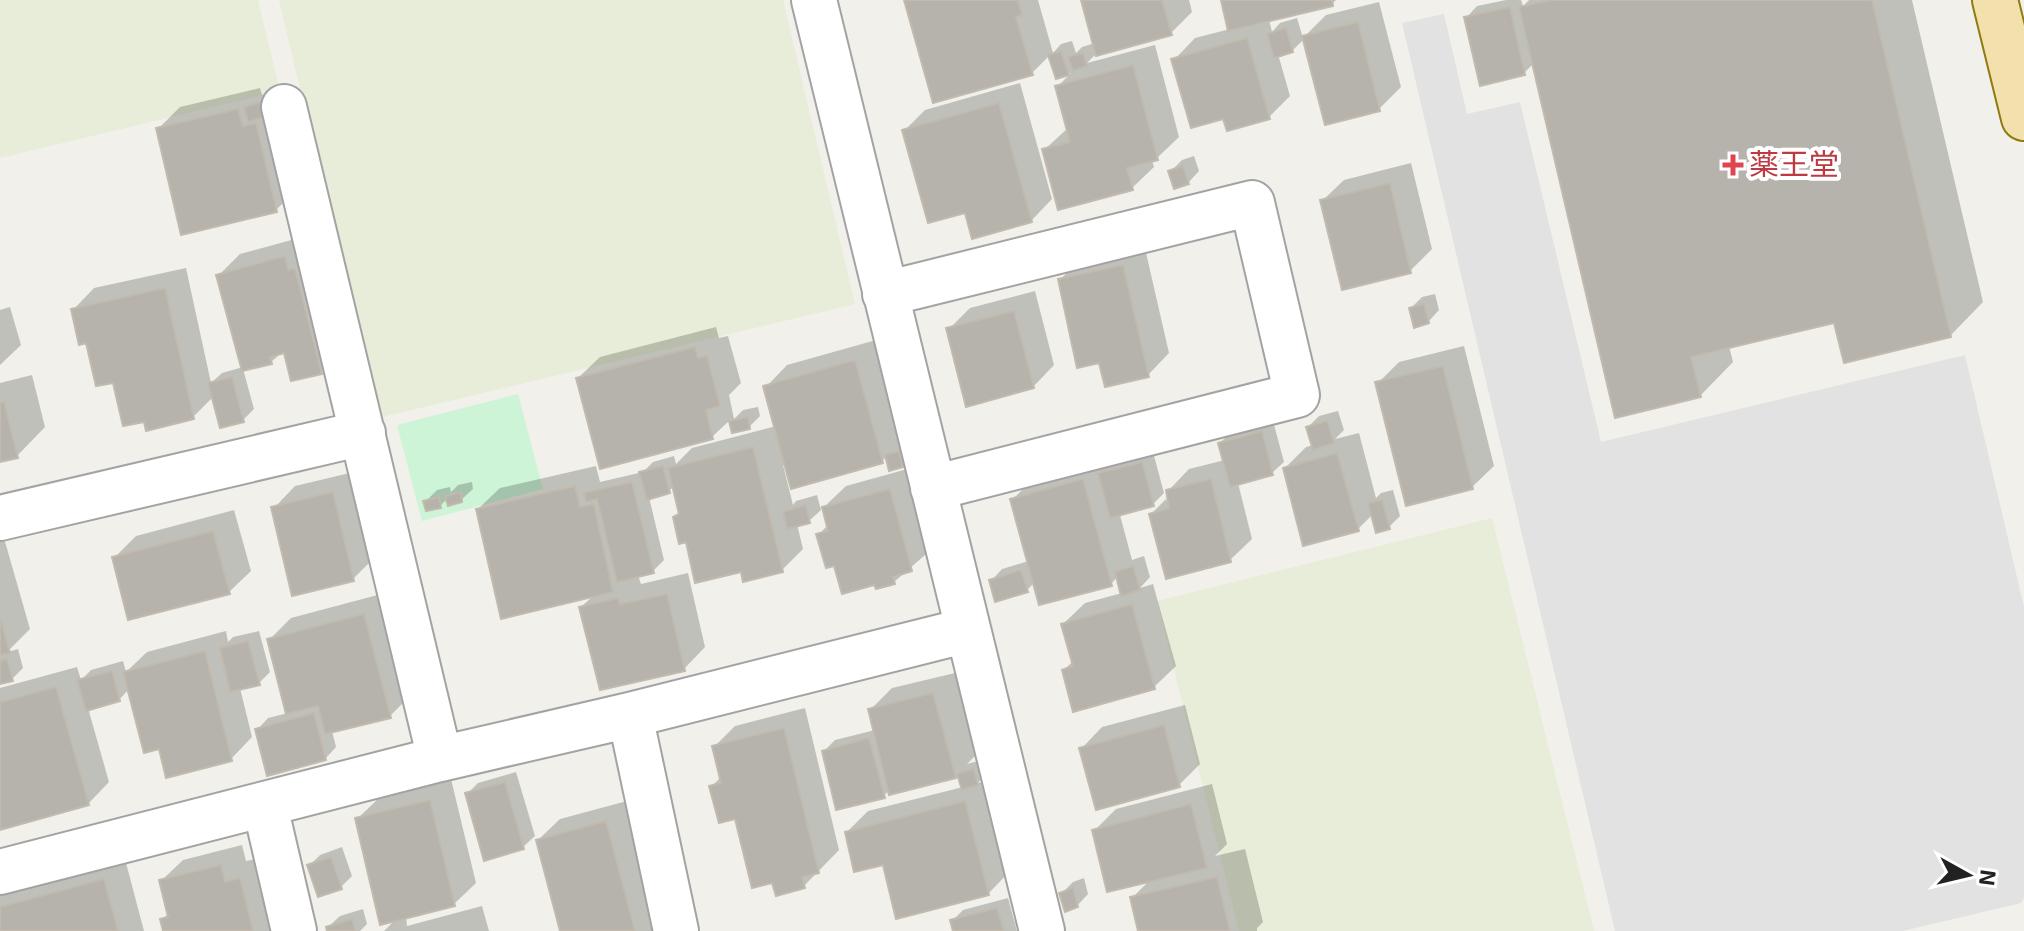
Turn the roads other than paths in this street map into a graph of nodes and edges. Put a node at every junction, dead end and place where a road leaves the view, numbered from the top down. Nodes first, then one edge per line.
1 (814, 0) edge
2 (1995, 0) edge
3 (284, 107) dead end
4 (2024, 118) edge
5 (885, 294) junction
6 (363, 433) junction
7 (933, 488) junction
8 (0, 518) edge
9 (968, 630) junction
10 (630, 715) junction
11 (440, 759) junction
12 (265, 806) junction
13 (0, 872) edge
14 (294, 931) edge
15 (676, 931) edge
16 (1042, 931) edge

1 - 5 street
2 - 4 main road
3 - 6 street
5 - 7 street
5 - 7 street
6 - 8 street
6 - 11 street
7 - 9 street
9 - 10 street
9 - 16 street
10 - 11 street
10 - 15 street
11 - 12 street
12 - 13 street
12 - 14 street

